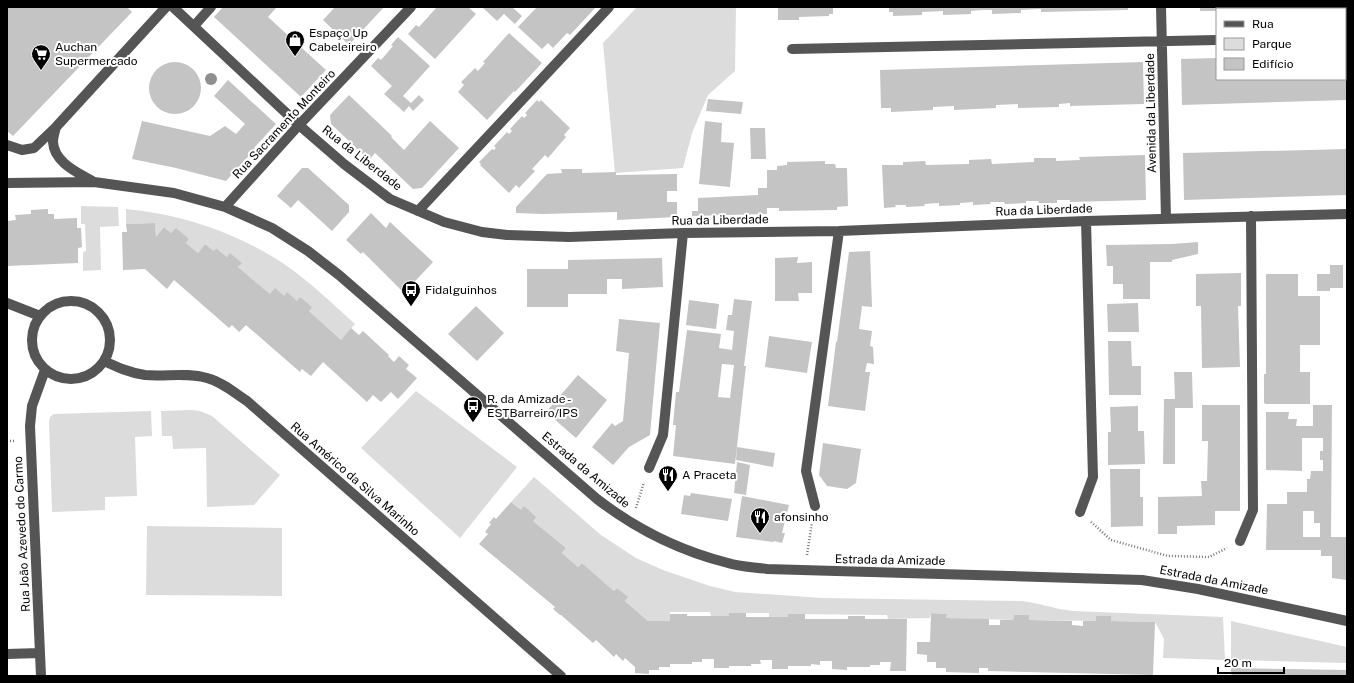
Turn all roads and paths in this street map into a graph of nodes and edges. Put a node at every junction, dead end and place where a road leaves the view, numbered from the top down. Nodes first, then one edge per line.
1 (166, 7) edge
2 (173, 7) edge
3 (212, 7) edge
4 (411, 7) edge
5 (609, 7) edge
6 (1161, 7) edge
7 (194, 26) junction
8 (1216, 40) edge
9 (1162, 41) junction
10 (792, 49) dead end
11 (299, 125) junction
12 (56, 127) junction
13 (7, 145) edge
14 (94, 182) junction
15 (7, 183) edge
16 (225, 207) junction
17 (418, 211) junction
18 (1347, 214) edge
19 (1251, 216) junction
20 (1166, 219) junction
21 (1086, 221) junction
22 (839, 231) junction
23 (683, 233) junction
24 (7, 303) edge
25 (40, 316) junction
26 (104, 361) junction
27 (45, 370) junction
28 (649, 468) joint
29 (815, 506) joint
30 (1080, 512) joint
31 (631, 523) junction
32 (1240, 541) joint
33 (805, 571) junction
34 (1347, 621) edge
35 (40, 653) junction
36 (7, 654) edge
37 (41, 676) edge
38 (561, 676) edge

1 - 12 street
2 - 7 street, Rua da Liberdade
3 - 7 street
4 - 11 street, Rua Sacramento Monteiro
5 - 17 street
6 - 9 street, Avenida da Liberdade
7 - 11 street, Rua da Liberdade
8 - 9 street
9 - 10 street
9 - 20 street, Avenida da Liberdade
11 - 16 street, Rua Sacramento Monteiro
11 - 17 street, Rua da Liberdade
12 - 13 street
12 - 14 street
14 - 15 street
14 - 16 street, Estrada da Amizade
16 - 31 street, Estrada da Amizade
17 - 23 street, Rua da Liberdade
18 - 19 street, Rua da Liberdade
19 - 20 street, Rua da Liberdade
19 - 32 street
20 - 21 street, Rua da Liberdade
21 - 22 street, Rua da Liberdade
21 - 30 street
22 - 23 street, Rua da Liberdade
22 - 29 street
23 - 28 street
24 - 25 street
25 - 26 street
25 - 27 street
26 - 27 street
26 - 38 street, Rua Américo da Silva Marinho
27 - 35 street, Rua João Azevedo do Carmo
28 - 31 path
29 - 33 path
30 - 32 path
31 - 33 street, Estrada da Amizade
33 - 34 street, Estrada da Amizade
35 - 36 street
35 - 37 street, Rua João Azevedo do Carmo

